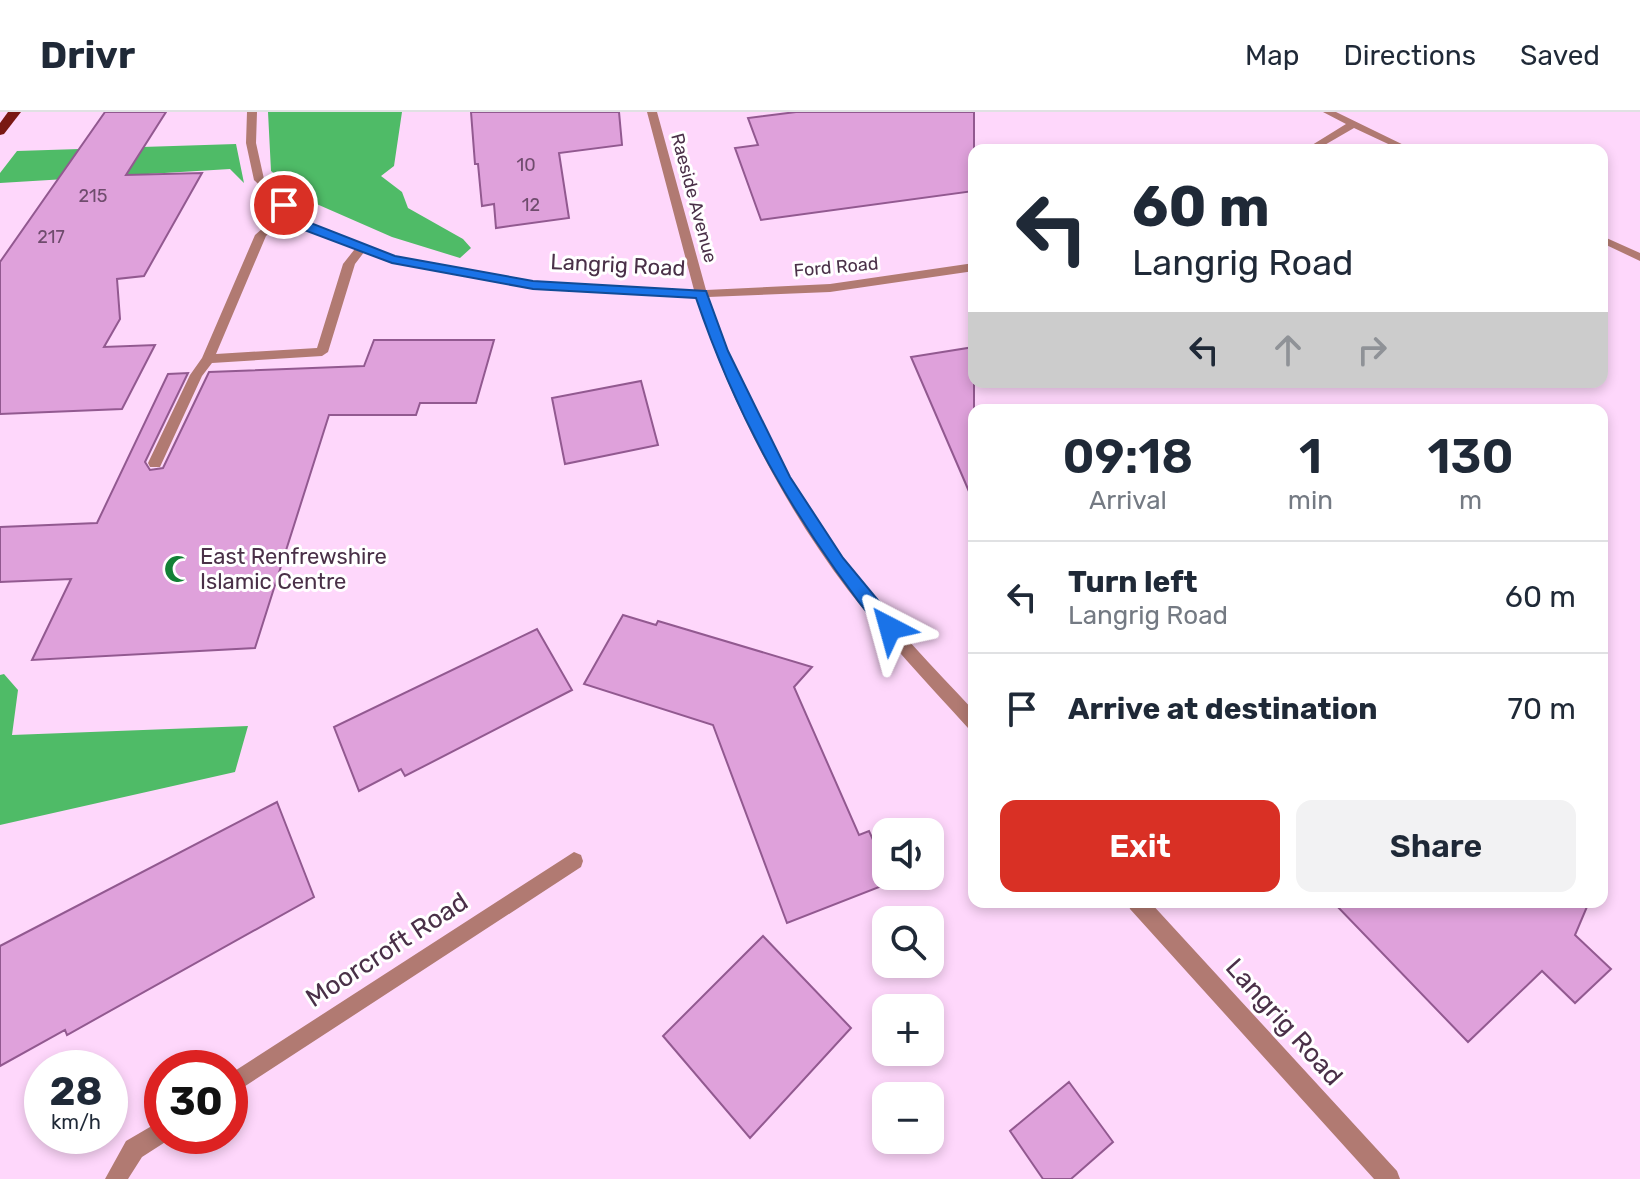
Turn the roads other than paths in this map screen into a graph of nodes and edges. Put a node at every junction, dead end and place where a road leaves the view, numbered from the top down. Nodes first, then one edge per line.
1 (15, 112) edge
2 (252, 112) edge
3 (652, 112) edge
4 (1328, 112) edge
5 (1354, 124) junction
6 (0, 131) edge
7 (1319, 144) edge
8 (1396, 144) edge
9 (288, 209) junction
10 (1608, 242) edge
11 (362, 247) junction
12 (1640, 257) edge
13 (968, 268) edge
14 (701, 294) junction
15 (208, 359) junction
16 (155, 463) dead end
17 (968, 716) edge
18 (574, 861) dead end
19 (1142, 908) edge
20 (248, 1074) edge
21 (144, 1143) edge
22 (116, 1179) edge
23 (1389, 1179) edge

1 - 6 main road
2 - 9 street, Langrig Road
3 - 14 street, Raeside Avenue
4 - 5 street
5 - 7 street
5 - 8 street
9 - 11 street, Langrig Road
9 - 15 street
10 - 12 street
11 - 14 street, Langrig Road
11 - 15 street
13 - 14 street, Ford Road
14 - 17 street, Langrig Road
15 - 16 street
18 - 20 street, Moorcroft Road
19 - 23 street, Langrig Road
21 - 22 street

